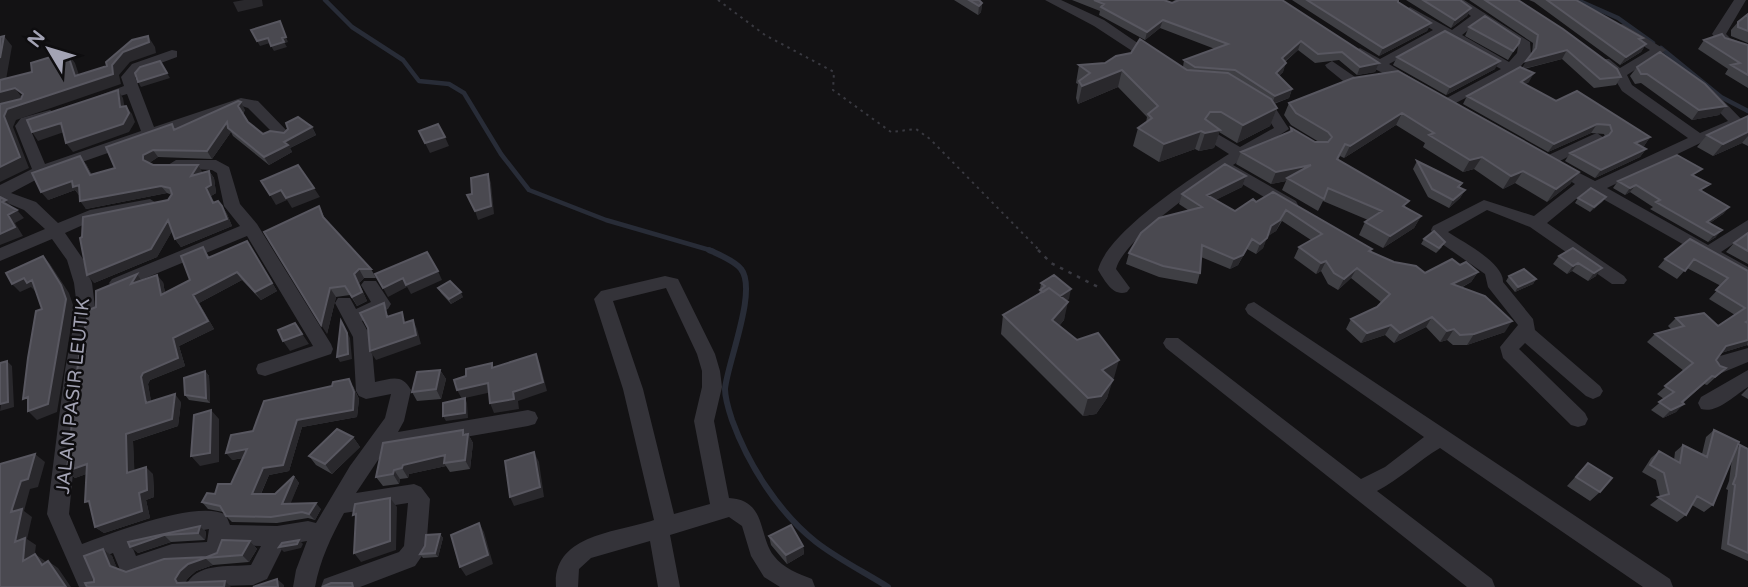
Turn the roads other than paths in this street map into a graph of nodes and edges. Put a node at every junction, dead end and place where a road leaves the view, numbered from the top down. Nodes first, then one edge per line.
1 (1051, 0) edge
2 (1456, 0) edge
3 (1740, 0) edge
4 (1400, 5) edge
5 (1480, 15) junction
6 (1615, 24) edge
7 (1446, 34) junction
8 (1346, 43) edge
9 (1748, 50) edge
10 (172, 54) dead end
11 (1597, 57) edge
12 (1332, 65) dead end
13 (1168, 68) edge
14 (1511, 69) junction
15 (1619, 74) junction
16 (1368, 77) junction
17 (1335, 87) edge
18 (132, 89) junction
19 (1707, 92) edge
20 (1246, 96) edge
21 (1436, 98) junction
22 (1467, 115) edge
23 (149, 132) junction
24 (283, 135) edge
25 (1209, 135) edge
26 (1597, 138) edge
27 (1698, 138) junction
28 (1531, 152) edge
29 (1238, 153) junction
30 (1547, 161) junction
31 (1220, 164) junction
32 (158, 165) edge
33 (40, 171) junction
34 (1590, 185) junction
35 (0, 193) edge
36 (167, 201) edge
37 (1302, 212) edge
38 (1536, 223) junction
39 (1748, 226) edge
40 (251, 228) junction
41 (56, 230) junction
42 (1708, 253) junction
43 (0, 255) edge
44 (1748, 275) edge
45 (1618, 280) dead end
46 (370, 285) dead end
47 (1115, 290) road end
48 (85, 296) junction
49 (1254, 309) dead end
50 (1525, 332) junction
51 (1172, 343) dead end
52 (1748, 355) edge
53 (1719, 368) edge
54 (265, 369) dead end
55 (1748, 377) edge
56 (1593, 391) dead end
57 (1708, 403) dead end
58 (528, 418) dead end
59 (1578, 419) dead end
60 (1441, 438) junction
61 (379, 443) junction
62 (1360, 490) junction
63 (338, 505) junction
64 (721, 509) junction
65 (662, 526) junction
66 (321, 534) junction
67 (221, 535) junction
68 (277, 536) junction
69 (118, 540) junction
70 (78, 556) junction
71 (90, 587) edge
72 (196, 587) edge
73 (304, 587) edge
74 (332, 587) edge
75 (568, 587) edge
76 (669, 587) edge
77 (804, 587) edge
78 (1485, 587) edge
79 (1662, 587) edge

1 - 13 street
2 - 5 street
3 - 9 street
4 - 7 street
5 - 7 street
5 - 14 street
6 - 15 street
7 - 14 street
7 - 16 street
8 - 16 street
10 - 18 street
11 - 15 street
12 - 16 street
14 - 21 street
15 - 27 street
16 - 17 street
16 - 21 street
18 - 23 street
18 - 33 street
19 - 27 street
20 - 29 street
21 - 22 street
23 - 24 street
23 - 33 street
25 - 29 street
26 - 30 street
27 - 34 street
28 - 30 street
29 - 31 street
30 - 34 street
31 - 37 street
31 - 47 street
32 - 40 street
33 - 35 street
34 - 38 street
34 - 42 street
35 - 41 street, JALAN PASIR LEUTIK
36 - 41 street
38 - 45 street
38 - 50 street
39 - 42 street
40 - 48 street
40 - 54 street
41 - 43 street
41 - 48 street, JALAN PASIR LEUTIK
42 - 44 street
46 - 61 street
48 - 70 street, JALAN PASIR LEUTIK
49 - 60 street
50 - 56 street
50 - 59 street
51 - 62 street
52 - 53 street
55 - 57 street
58 - 61 street
60 - 62 street
60 - 79 street
61 - 63 street
62 - 78 street
63 - 66 street
63 - 74 street
64 - 65 street
64 - 65 street
64 - 77 street
65 - 75 street
65 - 76 street
66 - 68 street
66 - 73 street
67 - 68 street
67 - 69 street
67 - 69 street
68 - 72 street
69 - 70 street
70 - 71 street, JALAN PASIR LEUTIK

